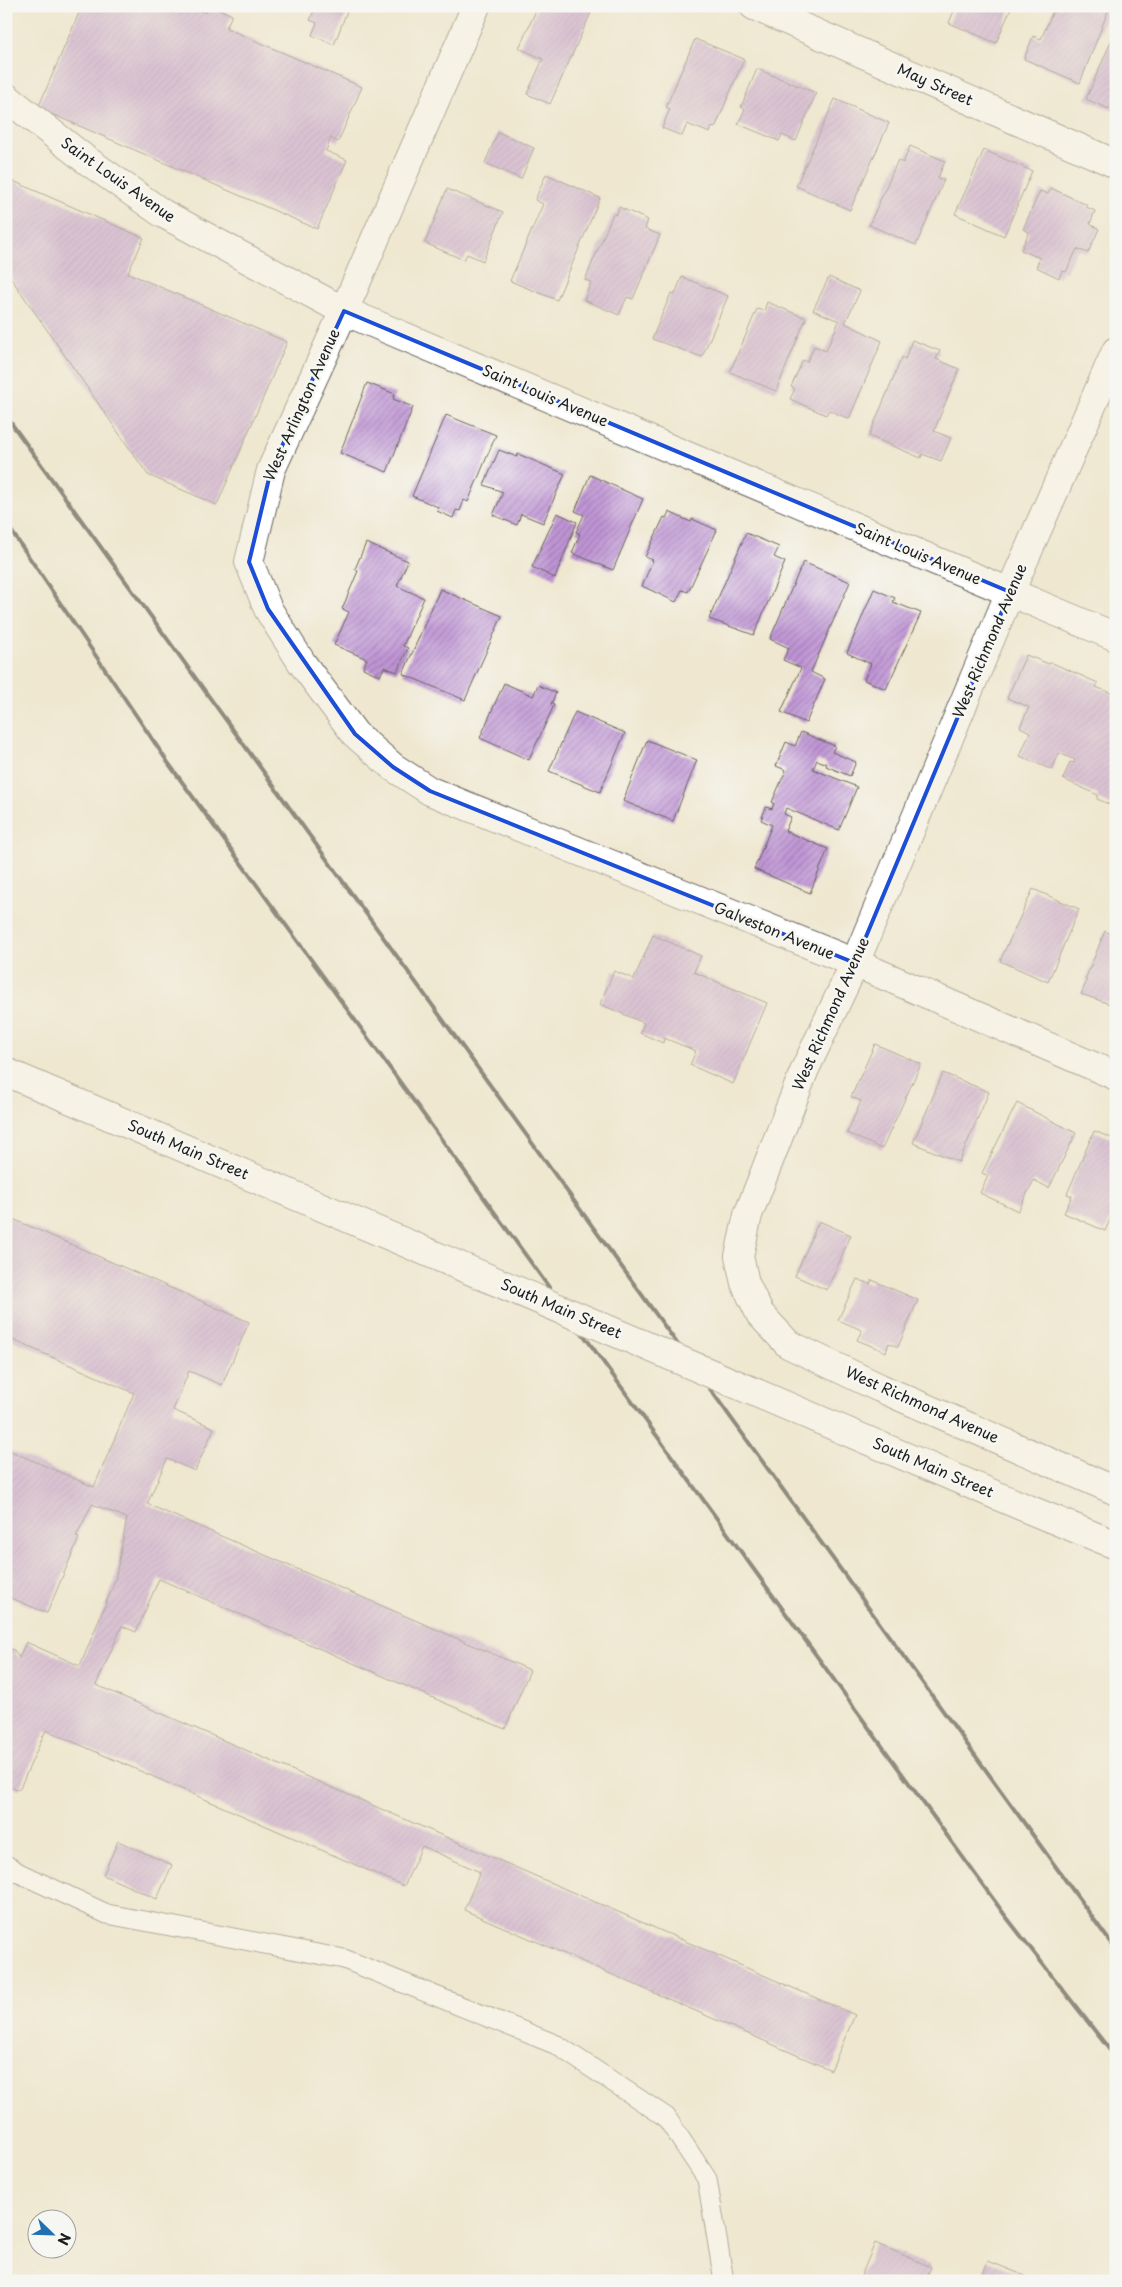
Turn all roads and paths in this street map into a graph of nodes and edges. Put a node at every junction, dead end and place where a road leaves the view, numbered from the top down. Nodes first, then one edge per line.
1 (476, 6) edge
2 (754, 6) edge
3 (6, 98) edge
4 (1116, 164) edge
5 (344, 311) junction
6 (1116, 351) edge
7 (1010, 592) junction
8 (1116, 637) edge
9 (430, 792) joint
10 (855, 963) junction
11 (6, 1072) edge
12 (1116, 1076) edge
13 (1116, 1491) edge
14 (1116, 1545) edge
15 (6, 1865) edge
16 (724, 2281) edge

1 - 5 street, West Arlington Avenue
2 - 4 street, May Street
3 - 5 street, Saint Louis Avenue
5 - 7 street, Saint Louis Avenue
5 - 9 street, West Arlington Avenue
6 - 7 street, West Richmond Avenue
7 - 8 street, Saint Louis Avenue
7 - 10 street, West Richmond Avenue
9 - 10 street, Galveston Avenue
10 - 12 street, Galveston Avenue
10 - 13 street, West Richmond Avenue
11 - 14 street, South Main Street, bridge
15 - 16 lane

